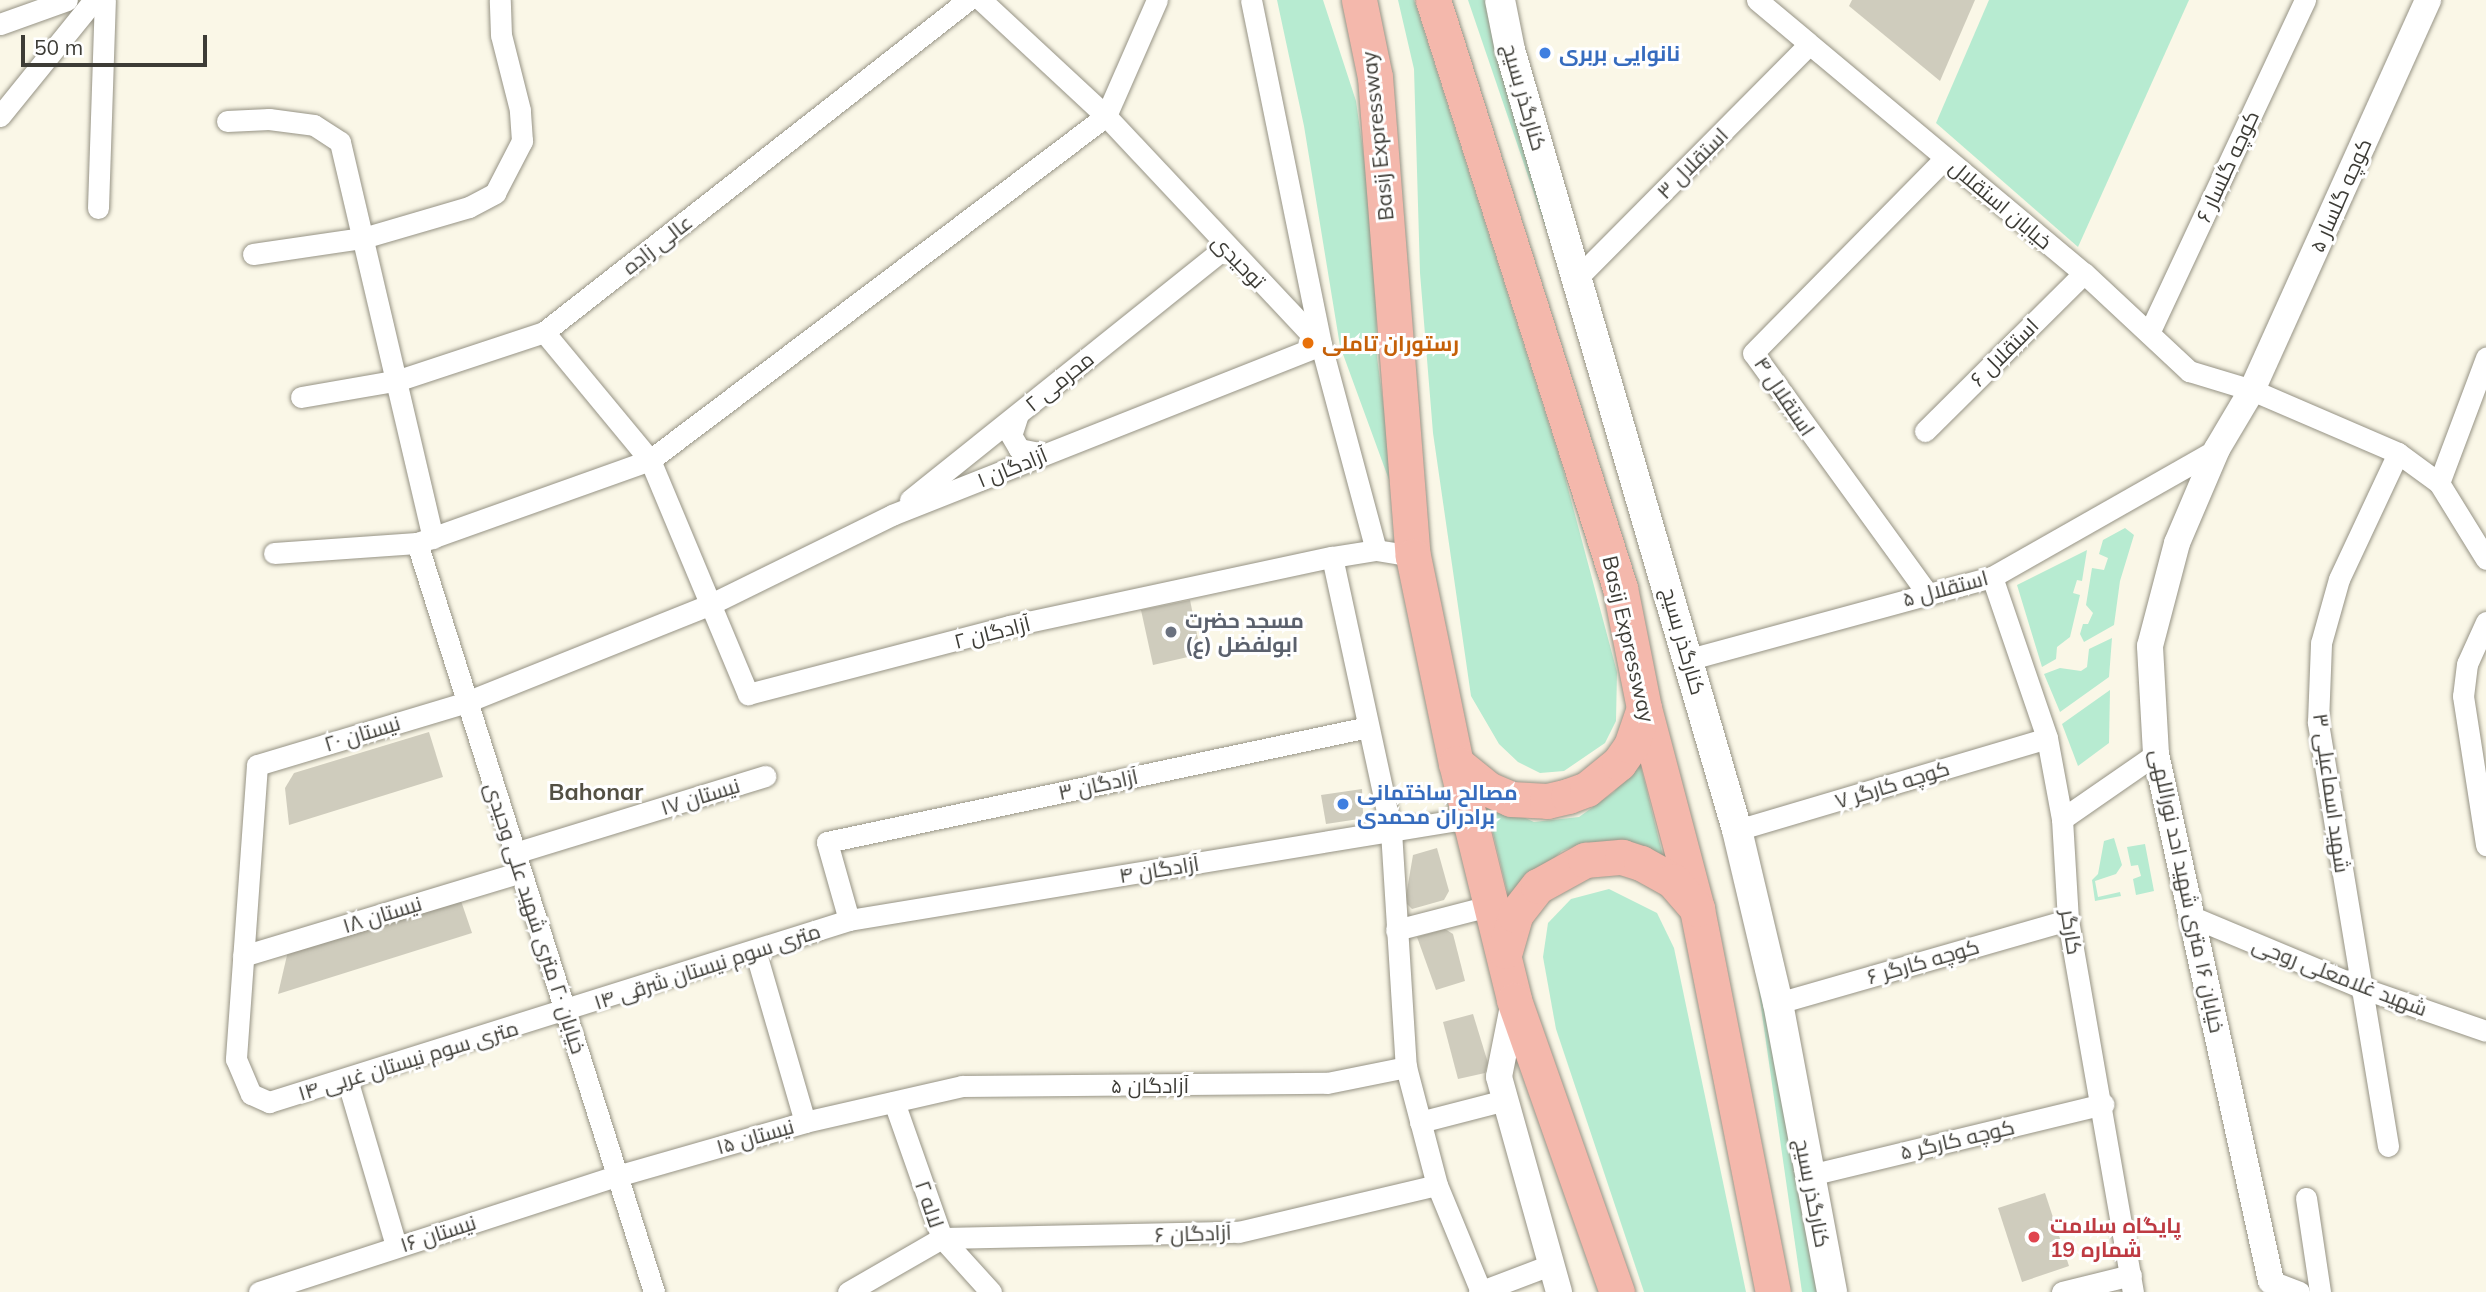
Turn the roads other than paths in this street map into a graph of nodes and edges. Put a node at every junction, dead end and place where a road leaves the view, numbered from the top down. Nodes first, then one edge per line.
1 (67, 0) edge
2 (94, 0) edge
3 (105, 0) edge
4 (500, 0) edge
5 (968, 0) edge
6 (981, 0) edge
7 (1157, 0) edge
8 (1251, 0) edge
9 (1359, 0) edge
10 (1433, 0) edge
11 (1500, 0) edge
12 (1757, 0) edge
13 (2305, 0) edge
14 (2428, 0) edge
15 (0, 24) edge
16 (1807, 46) junction
17 (0, 116) edge
18 (1105, 116) junction
19 (227, 121) dead end
20 (1945, 158) junction
21 (98, 208) dead end
22 (363, 238) junction
23 (1225, 248) junction
24 (253, 254) dead end
25 (2084, 273) junction
26 (1576, 279) junction
27 (544, 332) junction
28 (2149, 333) junction
29 (1321, 345) junction
30 (2486, 358) edge
31 (399, 380) junction
32 (2252, 390) junction
33 (301, 397) dead end
34 (1018, 414) junction
35 (1925, 431) dead end
36 (2217, 449) junction
37 (2398, 453) junction
38 (1046, 454) junction
39 (650, 460) junction
40 (2439, 483) junction
41 (892, 515) junction
42 (425, 541) junction
43 (1376, 550) junction
44 (2485, 552) edge
45 (274, 553) dead end
46 (1413, 556) junction
47 (1332, 557) junction
48 (1992, 577) junction
49 (1927, 593) junction
50 (709, 604) junction
51 (2486, 622) edge
52 (1690, 659) junction
53 (467, 702) junction
54 (1644, 708) junction
55 (1368, 727) junction
56 (2047, 738) junction
57 (2155, 754) junction
58 (1456, 764) junction
59 (765, 776) dead end
60 (1469, 818) junction
61 (2062, 819) junction
62 (1737, 830) junction
63 (1391, 831) junction
64 (2486, 845) edge
65 (518, 863) junction
66 (1493, 905) junction
67 (1698, 909) junction
68 (2195, 918) junction
69 (849, 920) junction
70 (2068, 920) junction
71 (1396, 930) junction
72 (755, 950) junction
73 (1505, 951) junction
74 (243, 956) junction
75 (2362, 988) junction
76 (1514, 1000) junction
77 (1778, 1003) junction
78 (566, 1013) junction
79 (2486, 1031) edge
80 (1406, 1067) junction
81 (347, 1079) junction
82 (1505, 1100) junction
83 (894, 1102) junction
84 (2104, 1104) junction
85 (805, 1122) junction
86 (1420, 1122) junction
87 (2388, 1146) dead end
88 (1810, 1175) junction
89 (617, 1176) junction
90 (1437, 1185) junction
91 (2306, 1198) dead end
92 (996, 1237) junction
93 (942, 1238) junction
94 (396, 1246) junction
95 (1550, 1265) junction
96 (2271, 1281) joint
97 (2132, 1283) edge
98 (985, 1285) edge
99 (858, 1291) edge
100 (259, 1292) edge
101 (654, 1292) edge
102 (1480, 1292) edge
103 (1559, 1292) edge
104 (1617, 1292) edge
105 (1773, 1292) edge
106 (1832, 1292) edge
107 (2062, 1292) edge
108 (2299, 1292) edge
109 (2320, 1292) edge

1 - 15 street
2 - 17 street
3 - 21 street
4 - 22 street
5 - 27 street, عالی زاده
6 - 18 street, توحیدی
7 - 18 street
8 - 29 street
9 - 46 highway, Basij Expressway
10 - 54 highway, Basij Expressway
11 - 26 main road, کنارگذر بسیج
12 - 16 street, خیابان استقلال
13 - 28 street, کوچه گلسار ۶
14 - 32 street, کوچه گلسار ۵
16 - 20 street, خیابان استقلال
16 - 26 street, استقلال ۳
18 - 23 street, توحیدی
18 - 39 street
19 - 22 street, خیابان ۲۰ متری شهید علی وحیدی
20 - 25 street, خیابان استقلال
20 - 49 street, استقلال ۴
22 - 24 street
22 - 31 street, خیابان ۲۰ متری شهید علی وحیدی
23 - 29 street, توحیدی
23 - 34 street, محرمی ۲
25 - 28 street, خیابان استقلال
25 - 35 street, استقلال ۶
26 - 52 main road, کنارگذر بسیج
27 - 31 street, عالی زاده
27 - 39 street
28 - 32 street, خیابان استقلال
29 - 38 street, آزادگان ۱
29 - 43 street, توحیدی
30 - 40 street
31 - 33 street, عالی زاده
31 - 42 street, خیابان ۲۰ متری شهید علی وحیدی
32 - 36 street, خیابان ۱۶ متری شهید احد نوراللهی
32 - 37 street, خیابان استقلال
34 - 38 street
34 - 41 street, محرمی ۲
36 - 48 street, استقلال ۵
36 - 57 street, خیابان ۱۶ متری شهید احد نوراللهی
37 - 40 street, خیابان استقلال
37 - 75 street, شهید اسماعیلی ۳
38 - 41 street, آزادگان ۱
39 - 42 street
39 - 50 street
40 - 44 street
41 - 50 street, آزادگان ۱
42 - 45 street
42 - 53 street, خیابان ۲۰ متری شهید علی وحیدی
43 - 46 street
43 - 47 street
46 - 58 highway, Basij Expressway
47 - 50 street, آزادگان ۲
47 - 55 street
48 - 49 street, استقلال ۵
48 - 56 street, کارگر
49 - 52 street, استقلال ۵
50 - 53 street, نیستان ۲۰
51 - 64 street
52 - 62 main road, کنارگذر بسیج
53 - 65 street, خیابان ۲۰ متری شهید علی وحیدی
53 - 74 street, نیستان ۲۰
54 - 58 highway
54 - 67 highway, Basij Expressway
55 - 63 street
55 - 69 street, آزادگان ۳
56 - 61 street, کارگر
56 - 62 street, کوچه کارگر ۷
57 - 61 street
57 - 68 street, خیابان ۱۶ متری شهید احد نوراللهی
58 - 60 highway, Basij Expressway
59 - 65 street, نیستان ۱۷
60 - 63 street, آزادگان ۴
60 - 66 highway, Basij Expressway
61 - 70 street, کارگر
62 - 77 main road, کنارگذر بسیج
63 - 69 street, آزادگان ۴
63 - 71 street
65 - 74 street, نیستان ۱۸
65 - 78 street, خیابان ۲۰ متری شهید علی وحیدی
66 - 71 street
66 - 73 highway, Basij Expressway
67 - 73 highway
67 - 105 highway, Basij Expressway
68 - 75 street, شهید غلامعلی روحی
68 - 96 street, خیابان ۱۶ متری شهید احد نوراللهی
69 - 72 street, ۱۴ متری سوم نیستان شرقی
70 - 77 street, کوچه کارگر ۶
70 - 84 street, کارگر
71 - 80 street
72 - 78 street, ۱۴ متری سوم نیستان شرقی
72 - 85 street
73 - 76 highway, Basij Expressway
74 - 81 street, ۱۴ متری سوم نیستان غربی
75 - 79 street, شهید غلامعلی روحی
75 - 87 street, شهید اسماعیلی ۳
76 - 82 street
76 - 104 highway, Basij Expressway
77 - 88 main road, کنارگذر بسیج
78 - 81 street, ۱۴ متری سوم نیستان غربی
78 - 89 street, خیابان ۲۰ متری شهید علی وحیدی
80 - 83 street, آزادگان ۵
80 - 86 street
81 - 94 street
82 - 86 street
82 - 95 street
83 - 85 street, نیستان ۱۵
83 - 93 street, لاله ۲
84 - 88 street, کوچه کارگر ۵
84 - 97 street, کارگر
85 - 89 street, نیستان ۱۵
86 - 90 street
88 - 106 main road, کنارگذر بسیج
89 - 94 street, نیستان ۱۶
89 - 101 street, خیابان ۲۰ متری شهید علی وحیدی
90 - 92 street, آزادگان ۶
90 - 102 street
91 - 109 street
92 - 93 street, آزادگان ۶
92 - 98 street
93 - 98 street, لاله ۲
93 - 99 street
94 - 100 street, نیستان ۱۶
95 - 102 street
95 - 103 street
96 - 108 street
97 - 107 street

